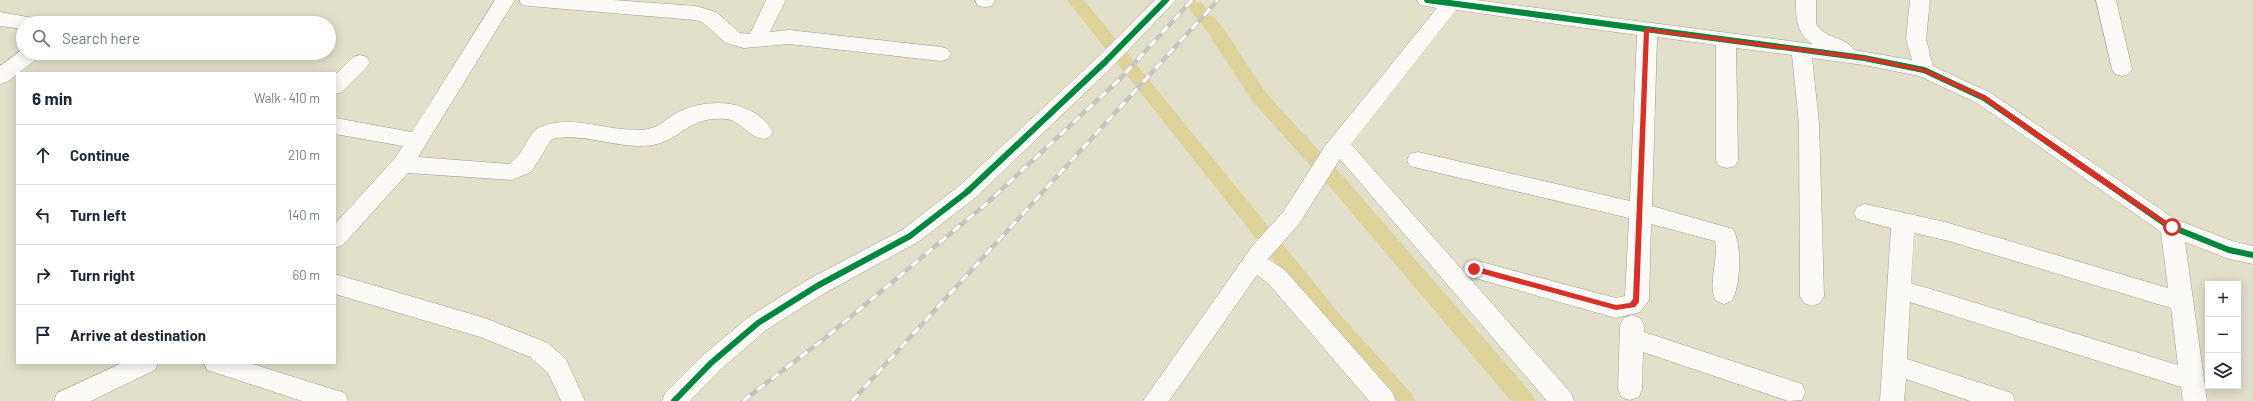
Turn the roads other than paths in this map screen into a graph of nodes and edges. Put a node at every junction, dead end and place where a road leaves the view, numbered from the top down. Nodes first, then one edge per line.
1 (505, 0) edge
2 (528, 0) edge
3 (776, 0) edge
4 (1166, 0) edge
5 (1427, 0) edge
6 (1806, 0) edge
7 (1920, 0) edge
8 (2106, 0) edge
9 (1451, 4) junction
10 (0, 19) edge
11 (16, 21) edge
12 (1647, 30) junction
13 (758, 39) junction
14 (1726, 40) junction
15 (1801, 50) junction
16 (941, 54) dead end
17 (1864, 58) junction
18 (22, 60) edge
19 (360, 62) dead end
20 (2122, 69) dead end
21 (1924, 70) junction
22 (0, 77) edge
23 (336, 86) edge
24 (336, 126) edge
25 (762, 132) dead end
26 (418, 141) junction
27 (1336, 148) junction
28 (1418, 160) dead end
29 (1727, 160) dead end
30 (403, 164) junction
31 (1640, 212) junction
32 (1865, 213) dead end
33 (1903, 222) junction
34 (2172, 227) junction
35 (336, 238) edge
36 (2253, 255) edge
37 (1258, 256) junction
38 (1474, 269) dead end
39 (336, 284) edge
40 (1899, 289) junction
41 (1724, 294) dead end
42 (1812, 296) dead end
43 (2182, 302) junction
44 (1632, 305) junction
45 (1631, 338) junction
46 (144, 364) edge
47 (219, 364) edge
48 (1894, 365) junction
49 (1630, 389) dead end
50 (2194, 390) edge
51 (1793, 392) dead end
52 (66, 401) edge
53 (336, 401) edge
54 (573, 401) edge
55 (674, 401) edge
56 (1155, 401) edge
57 (1384, 401) edge
58 (1562, 401) edge
59 (1892, 401) edge
60 (2003, 401) edge

1 - 26 street
2 - 13 street
3 - 13 street
4 - 55 street
5 - 9 street
6 - 17 street
7 - 21 street
8 - 20 street
9 - 12 street
9 - 27 street
10 - 11 street
12 - 14 street
12 - 31 street
13 - 16 street
14 - 15 street
14 - 29 street
15 - 17 street
15 - 42 street
17 - 21 street
18 - 22 street
19 - 23 street
21 - 34 street
24 - 26 street
25 - 30 street
26 - 30 street
27 - 37 street
27 - 58 street
28 - 31 street
30 - 35 street
31 - 41 street
31 - 44 street
32 - 33 street
33 - 40 street
33 - 43 street
34 - 36 street
34 - 43 street
37 - 56 street
37 - 57 street
38 - 44 street
39 - 54 street
40 - 48 street
40 - 50 street
43 - 50 street
44 - 45 street
45 - 49 street
45 - 51 street
46 - 52 street
47 - 53 street
48 - 59 street
48 - 60 street

